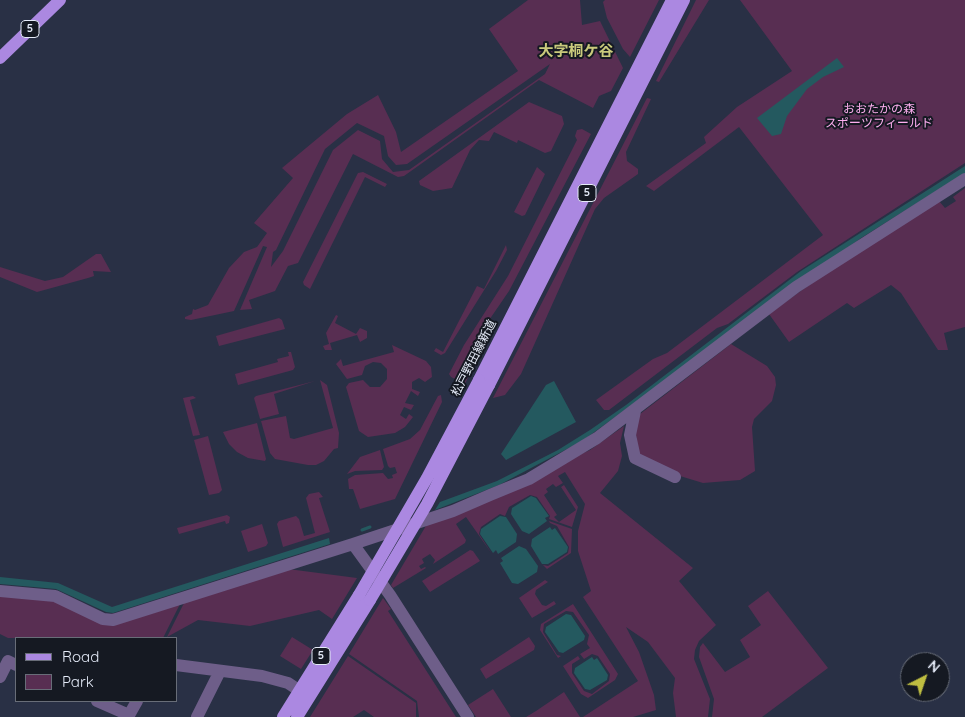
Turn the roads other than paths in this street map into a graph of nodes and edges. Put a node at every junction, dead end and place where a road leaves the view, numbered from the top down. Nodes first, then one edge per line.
1 (60, 0) edge
2 (672, 0) edge
3 (684, 0) edge
4 (0, 58) edge
5 (965, 179) edge
6 (484, 382) junction
7 (635, 411) junction
8 (674, 477) dead end
9 (353, 544) junction
10 (0, 591) edge
11 (364, 597) junction
12 (8, 661) edge
13 (178, 665) edge
14 (220, 671) junction
15 (0, 677) edge
16 (300, 690) junction
17 (99, 702) edge
18 (136, 702) edge
19 (129, 716) edge
20 (197, 717) edge
21 (283, 717) edge
22 (297, 717) edge
23 (468, 717) edge

1 - 4 main road, 5
2 - 6 main road, 松戸野田線新道 / 5
3 - 6 main road, 松戸野田線新道 / 5
5 - 7 street
6 - 11 main road, 松戸野田線新道 / 5, bridge
7 - 8 street
7 - 9 street
9 - 10 street
9 - 23 street
11 - 16 main road, 松戸野田線新道 / 5
11 - 22 main road, 松戸野田線新道 / 5
12 - 15 street
13 - 14 street
14 - 16 street
14 - 20 street
16 - 21 main road, 松戸野田線新道 / 5
17 - 19 street
18 - 19 street

